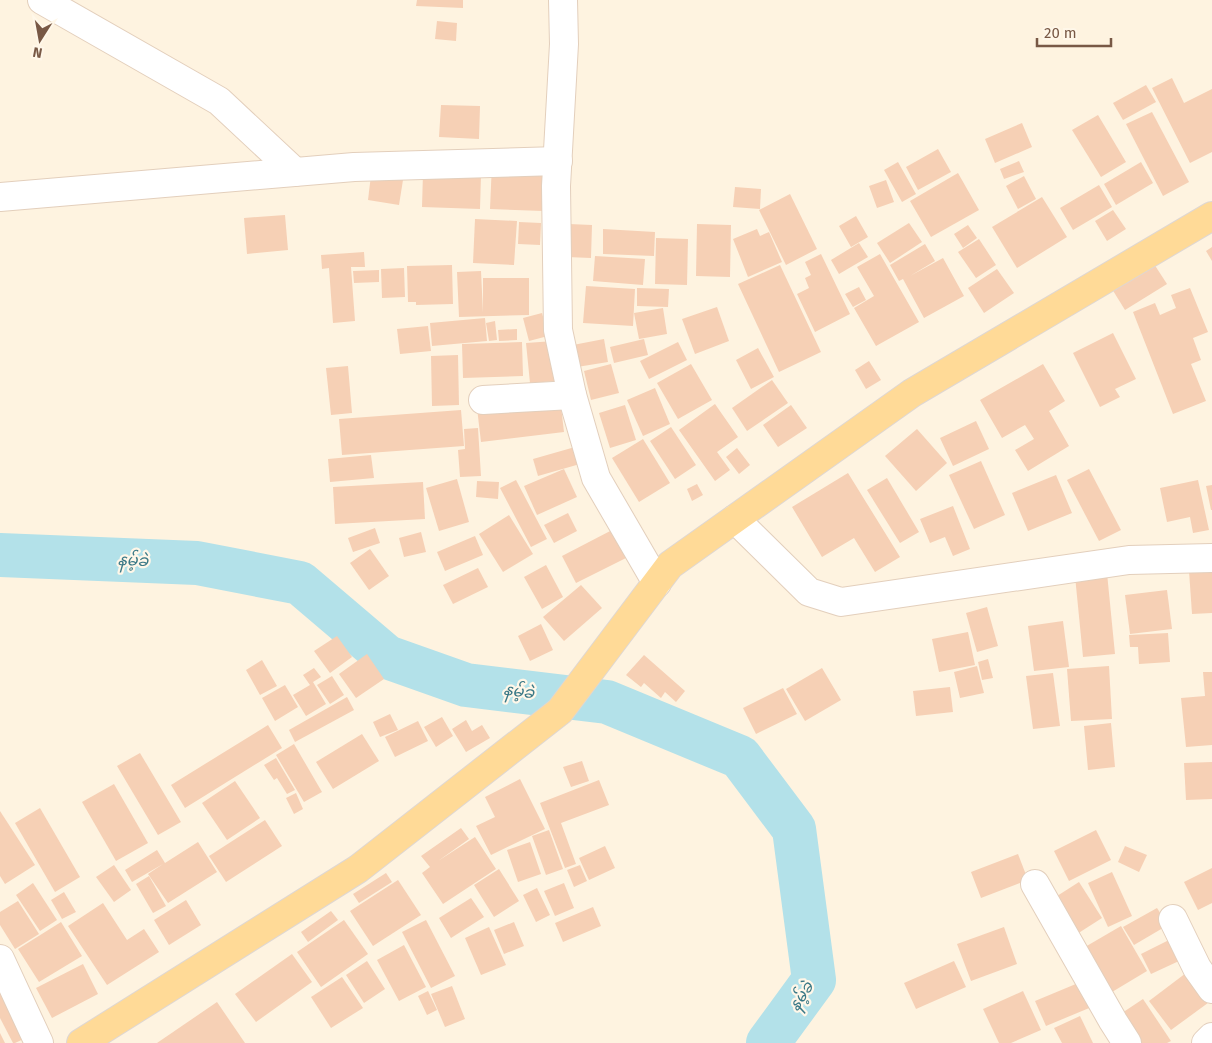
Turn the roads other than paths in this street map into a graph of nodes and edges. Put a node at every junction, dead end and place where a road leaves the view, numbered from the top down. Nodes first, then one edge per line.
1 (42, 0) edge
2 (563, 0) edge
3 (558, 161) junction
4 (295, 172) junction
5 (0, 197) edge
6 (1212, 216) edge
7 (572, 395) junction
8 (483, 400) dead end
9 (734, 519) junction
10 (1212, 558) edge
11 (657, 583) junction
12 (1035, 884) dead end
13 (1173, 919) dead end
14 (0, 959) edge
15 (1212, 990) edge
16 (1212, 1037) edge
17 (39, 1043) edge
18 (81, 1043) edge
19 (1127, 1043) edge
20 (1206, 1043) edge

1 - 4 street
2 - 3 street
3 - 4 street
3 - 7 street
4 - 5 street
6 - 9 main road
7 - 8 street
7 - 11 street
9 - 10 street
9 - 11 main road
11 - 18 main road
12 - 19 street
13 - 15 street
14 - 17 street
16 - 20 street

